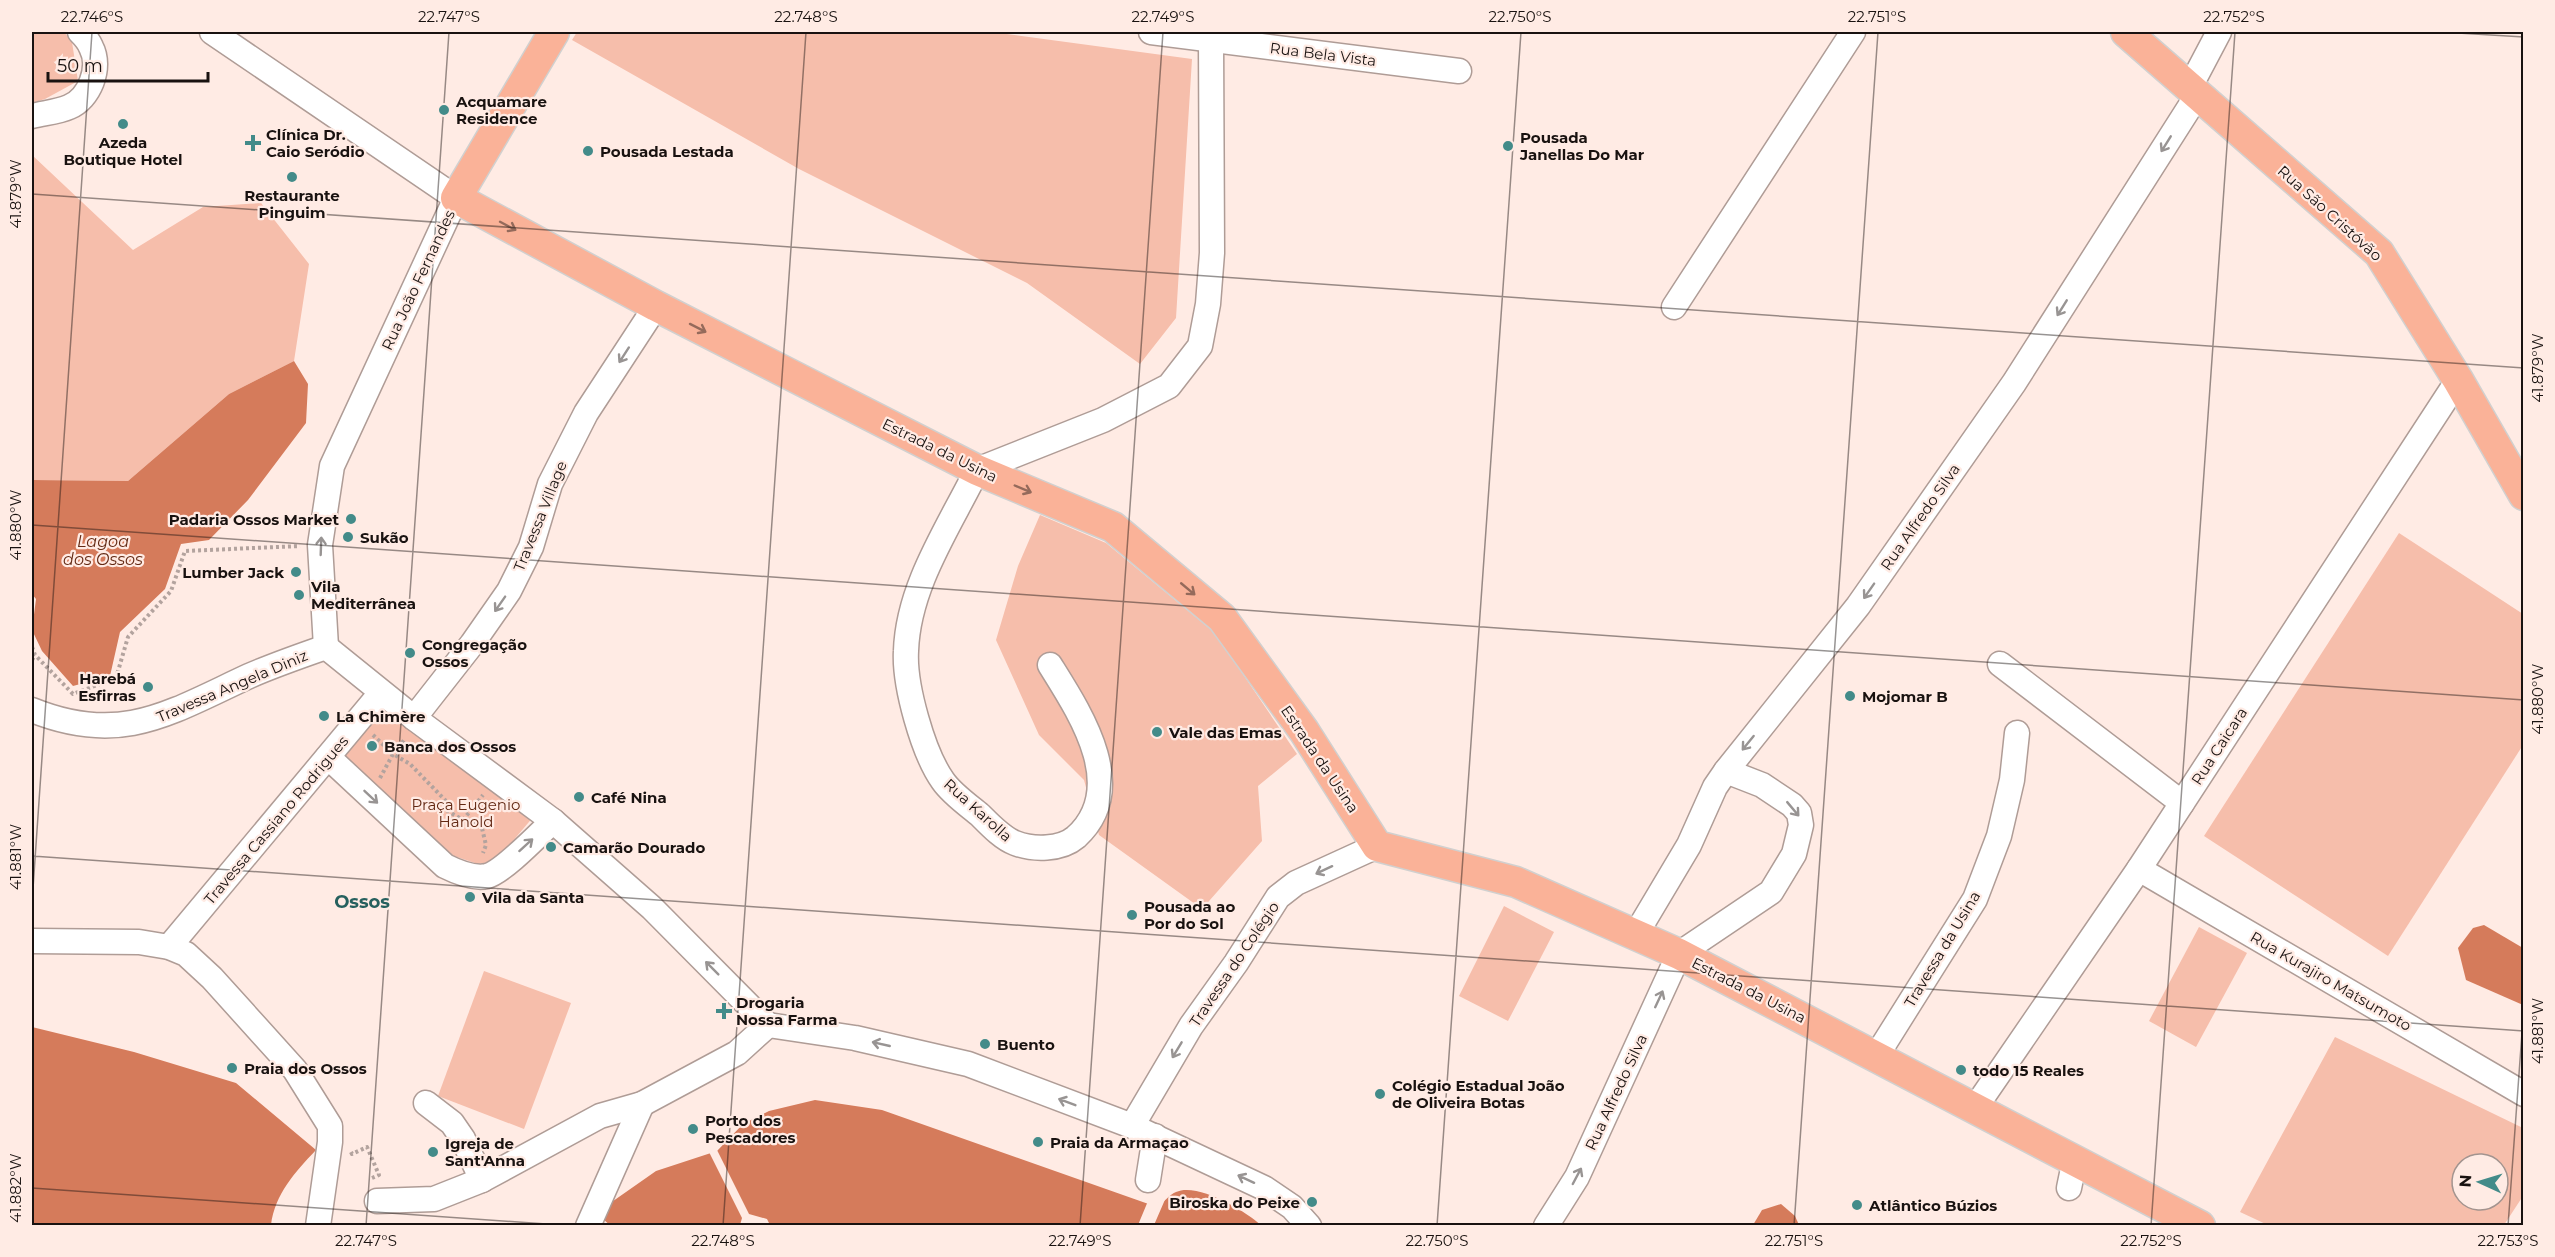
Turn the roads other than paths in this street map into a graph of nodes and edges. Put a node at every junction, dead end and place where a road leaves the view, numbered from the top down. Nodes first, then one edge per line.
1 (80, 32) edge
2 (212, 32) edge
3 (554, 32) edge
4 (1151, 32) edge
5 (1852, 32) edge
6 (2126, 32) edge
7 (2219, 32) edge
8 (1211, 39) junction
9 (1459, 71) dead end
10 (2194, 91) junction
11 (32, 116) edge
12 (456, 198) junction
13 (656, 306) junction
14 (1674, 307) dead end
15 (2458, 380) junction
16 (977, 470) junction
17 (2523, 495) edge
18 (326, 646) junction
19 (2000, 664) dead end
20 (1050, 665) dead end
21 (381, 693) junction
22 (32, 710) edge
23 (414, 718) junction
24 (2017, 733) dead end
25 (328, 757) junction
26 (1725, 771) junction
27 (2182, 803) junction
28 (553, 821) junction
29 (1377, 846) junction
30 (2139, 869) junction
31 (1636, 934) junction
32 (32, 941) edge
33 (169, 946) junction
34 (1679, 954) junction
35 (768, 1025) junction
36 (1877, 1055) junction
37 (2523, 1094) edge
38 (426, 1103) dead end
39 (642, 1104) junction
40 (1976, 1108) junction
41 (1132, 1126) junction
42 (1155, 1136) junction
43 (482, 1180) junction
44 (1148, 1180) dead end
45 (377, 1201) road end
46 (318, 1226) edge
47 (588, 1226) edge
48 (1309, 1226) edge
49 (1546, 1226) edge
50 (2200, 1226) edge

1 - 11 street
2 - 12 street, Rua João Fernandes
3 - 12 main road
4 - 8 street, Rua Bela Vista
5 - 14 street
6 - 10 main road, Rua São Cristóvão
7 - 10 street, Rua Alfredo Silva
8 - 9 street, Rua Bela Vista
8 - 16 street
10 - 15 main road, Rua São Cristóvão
10 -> 26 street, Rua Alfredo Silva
12 -> 13 main road, Estrada da Usina
18 -> 12 street, Rua João Fernandes
13 -> 16 main road, Estrada da Usina
13 -> 23 street, Travessa Village
15 - 17 main road, Rua São Cristóvão
15 - 27 street, Rua Caicara
16 - 20 street, Rua Karolla
16 -> 29 main road, Estrada da Usina
18 - 21 street
18 - 22 street, Travessa Angela Diniz
19 - 27 street
21 - 23 street
21 - 25 street, Travessa Cassiano Rodrigues
23 - 28 street
24 - 36 street, Travessa da Usina
25 -> 28 street
25 - 33 street, Travessa Cassiano Rodrigues
26 - 31 street, Rua Alfredo Silva
26 -> 34 street
27 - 30 street, Rua Caicara
35 -> 28 street
29 - 31 main road, Estrada da Usina
29 -> 41 street, Travessa do Colégio
30 - 37 street, Rua Kurajiro Matsumoto
30 - 40 street, Rua Caicara
31 - 34 main road, Estrada da Usina
32 - 33 street
33 - 46 street
34 - 36 main road, Estrada da Usina
49 -> 34 street, Rua Alfredo Silva
35 - 39 street
41 -> 35 street
36 - 40 main road, Estrada da Usina
38 - 43 street
39 - 43 street
39 - 47 street
40 - 50 main road, Estrada da Usina
41 - 42 street
42 - 44 street
48 -> 42 street
43 - 45 street

